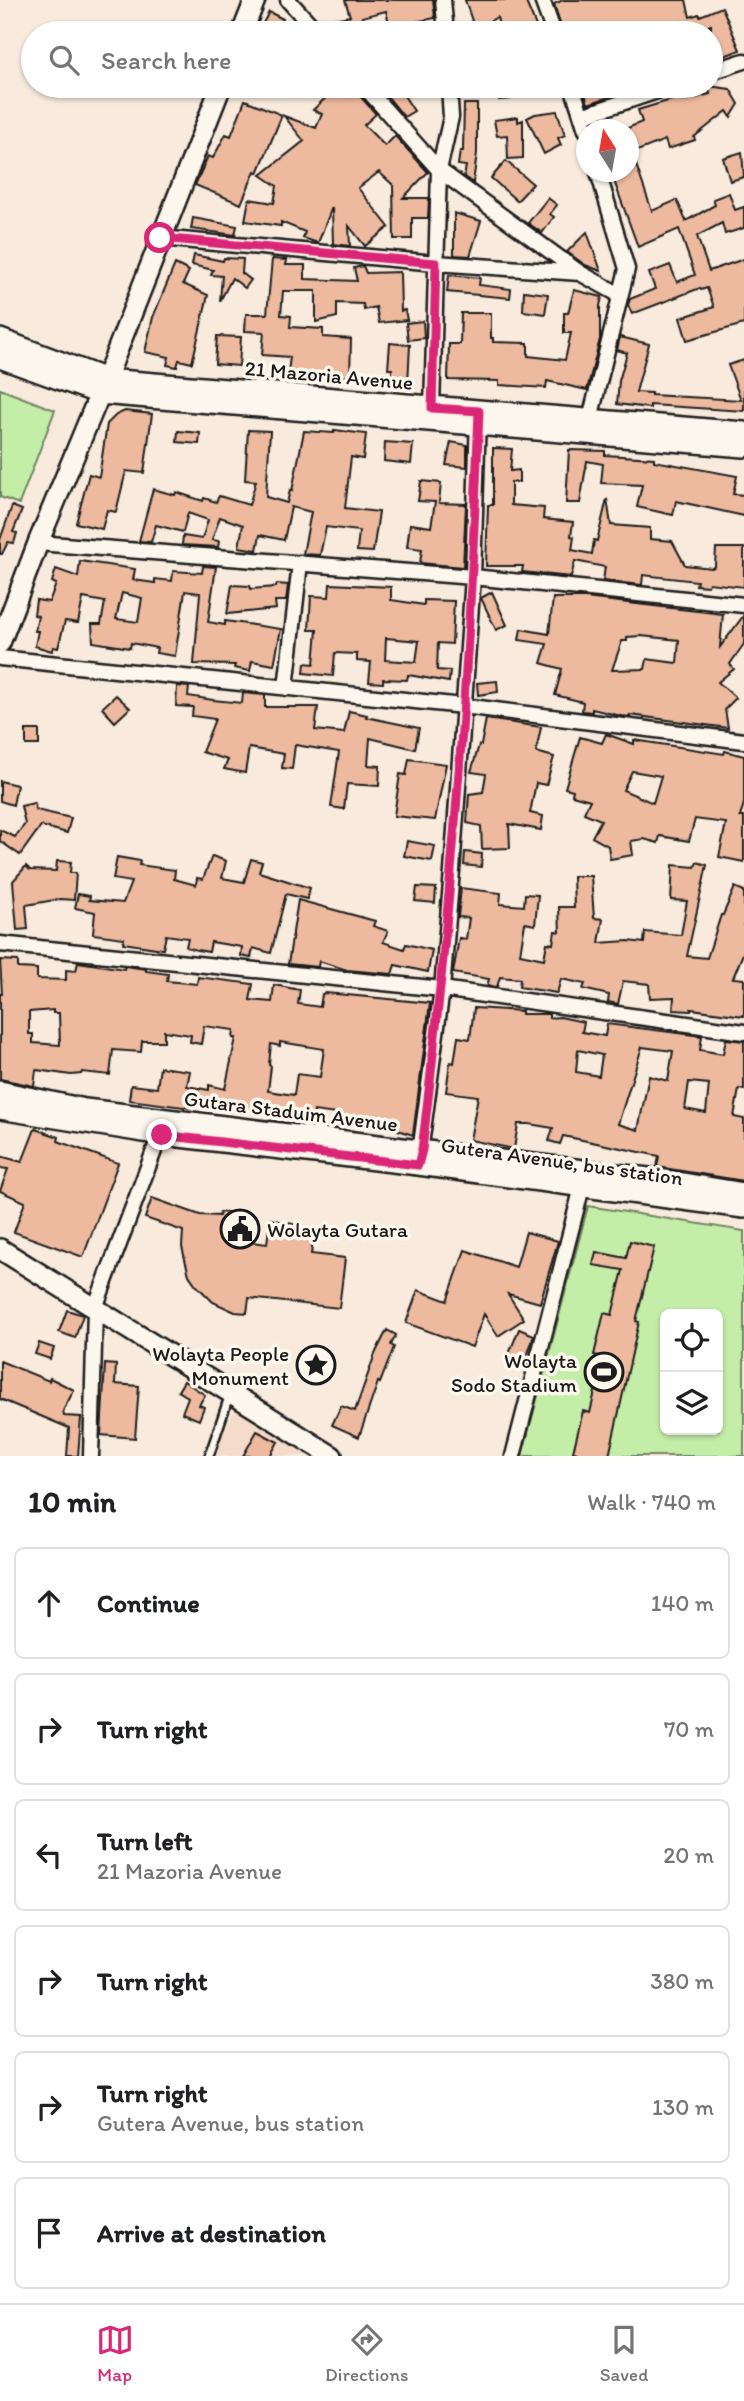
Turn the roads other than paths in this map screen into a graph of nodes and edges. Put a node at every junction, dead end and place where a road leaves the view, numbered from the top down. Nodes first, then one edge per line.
1 (255, 0) edge
2 (288, 0) edge
3 (443, 0) edge
4 (542, 0) edge
5 (247, 21) edge
6 (306, 21) edge
7 (445, 21) edge
8 (550, 21) edge
9 (744, 61) edge
10 (723, 68) edge
11 (216, 98) edge
12 (375, 98) edge
13 (449, 98) edge
14 (576, 98) edge
15 (643, 98) edge
16 (583, 119) edge
17 (594, 119) edge
18 (439, 170) junction
19 (601, 182) edge
20 (160, 238) junction
21 (436, 263) junction
22 (580, 273) junction
23 (620, 295) junction
24 (0, 340) edge
25 (0, 358) edge
26 (103, 386) junction
27 (432, 408) junction
28 (478, 419) junction
29 (590, 419) junction
30 (744, 432) edge
31 (744, 447) edge
32 (38, 543) junction
33 (300, 563) junction
34 (473, 577) junction
35 (744, 605) edge
36 (0, 643) edge
37 (0, 658) edge
38 (286, 688) junction
39 (463, 706) junction
40 (744, 741) edge
41 (0, 943) edge
42 (442, 989) junction
43 (744, 1032) edge
44 (0, 1091) edge
45 (0, 1109) edge
46 (163, 1127) junction
47 (420, 1157) junction
48 (582, 1187) junction
49 (744, 1193) edge
50 (744, 1208) edge
51 (0, 1249) edge
52 (95, 1308) junction
53 (230, 1392) junction
54 (91, 1456) edge
55 (209, 1456) edge
56 (332, 1456) edge
57 (513, 1456) edge

1 - 5 main road
2 - 6 street
3 - 7 street
4 - 8 street
9 - 10 street
11 - 20 main road
12 - 18 street
13 - 18 street
14 - 16 street
15 - 17 street
18 - 21 street
18 - 22 street
19 - 23 street
20 - 21 street
20 - 26 main road
21 - 22 street
21 - 27 street
22 - 23 street
23 - 29 street
24 - 26 main road, 21 Mazoria Avenue
25 - 26 main road, 21 Mazoria Avenue
26 - 27 main road, 21 Mazoria Avenue
26 - 28 main road, 21 Mazoria Avenue
26 - 32 main road
27 - 28 main road, 21 Mazoria Avenue
28 - 29 main road, 21 Mazoria Avenue
28 - 31 main road, 21 Mazoria Avenue
28 - 34 street
29 - 30 main road, 21 Mazoria Avenue
32 - 33 street
32 - 36 main road
33 - 34 street
33 - 38 street
34 - 35 street
34 - 39 street
37 - 38 street
38 - 39 street
39 - 40 street
39 - 42 street
41 - 42 street
42 - 43 street
42 - 47 street
44 - 46 main road, Gutara Staduim Avenue
45 - 46 main road
46 - 47 main road, Gutara Staduim Avenue
46 - 52 street
47 - 48 main road, Gutera Avenue, bus station
47 - 49 main road, Gutara Staduim Avenue
48 - 50 main road, Gutera Avenue, bus station
48 - 57 street
51 - 52 main road
52 - 53 main road
52 - 54 street
53 - 55 lane
53 - 56 main road

